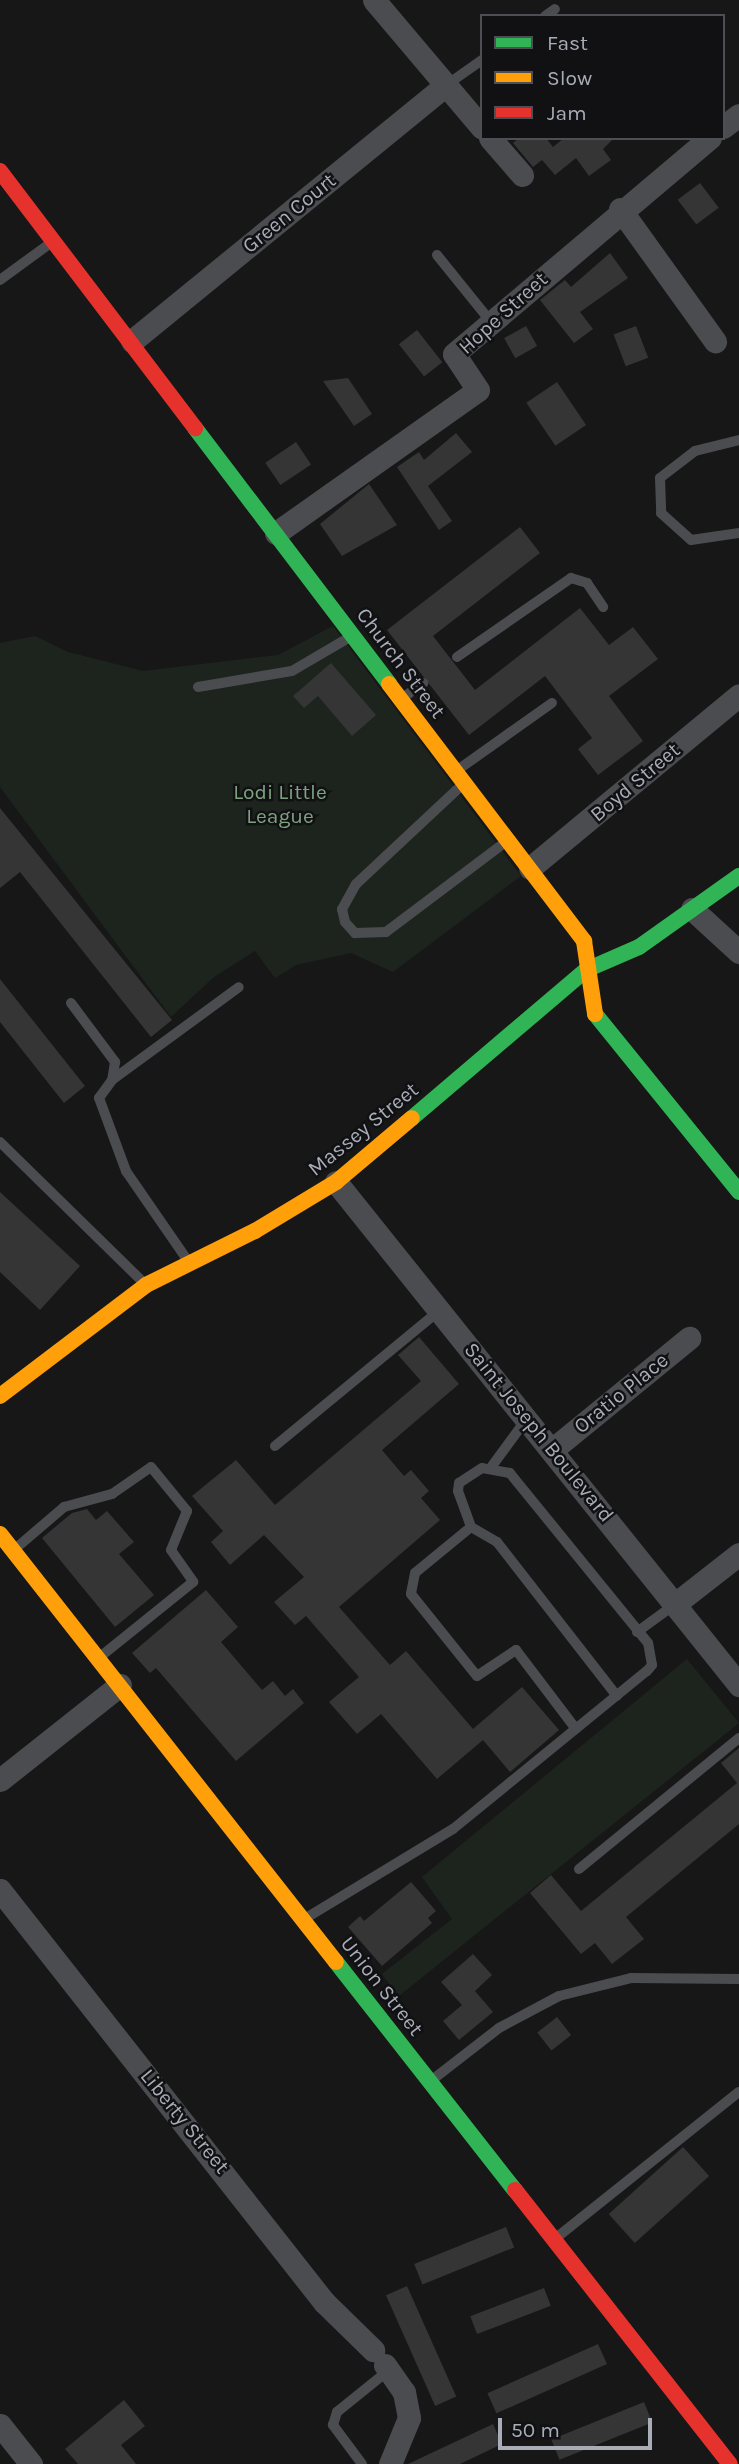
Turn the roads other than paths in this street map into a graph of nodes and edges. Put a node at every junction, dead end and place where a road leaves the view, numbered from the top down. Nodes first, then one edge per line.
1 (374, 0) edge
2 (555, 9) dead end
3 (548, 14) edge
4 (480, 61) edge
5 (445, 86) junction
6 (480, 126) edge
7 (492, 140) edge
8 (706, 140) edge
9 (0, 171) edge
10 (522, 175) dead end
11 (620, 209) junction
12 (54, 241) junction
13 (437, 255) dead end
14 (0, 280) edge
15 (491, 322) junction
16 (132, 341) junction
17 (715, 341) dead end
18 (739, 440) edge
19 (276, 533) junction
20 (739, 533) edge
21 (603, 607) dead end
22 (353, 636) junction
23 (457, 657) dead end
24 (423, 683) dead end
25 (198, 687) dead end
26 (739, 695) edge
27 (402, 699) junction
28 (552, 704) dead end
29 (461, 777) junction
30 (509, 840) junction
31 (530, 868) junction
32 (739, 876) edge
33 (692, 909) junction
34 (739, 952) edge
35 (586, 970) junction
36 (239, 987) dead end
37 (71, 1003) dead end
38 (112, 1080) junction
39 (0, 1142) edge
40 (336, 1182) junction
41 (739, 1192) edge
42 (190, 1263) junction
43 (146, 1285) junction
44 (440, 1310) junction
45 (689, 1338) dead end
46 (0, 1396) edge
47 (528, 1418) junction
48 (275, 1446) dead end
49 (553, 1449) junction
50 (492, 1466) junction
51 (471, 1527) junction
52 (0, 1534) edge
53 (13, 1551) junction
54 (739, 1554) edge
55 (675, 1604) junction
56 (638, 1632) junction
57 (99, 1658) junction
58 (120, 1685) junction
59 (739, 1685) edge
60 (617, 1696) junction
61 (576, 1729) junction
62 (739, 1738) edge
63 (0, 1780) edge
64 (579, 1869) dead end
65 (0, 1890) edge
66 (304, 1919) junction
67 (739, 1979) edge
68 (430, 2081) junction
69 (739, 2092) edge
70 (554, 2240) junction
71 (382, 2362) junction
72 (0, 2425) edge
73 (32, 2464) edge
74 (362, 2464) edge
75 (390, 2464) edge
76 (730, 2464) edge

1 - 5 street
2 - 3 lane
4 - 5 lane
5 - 6 street
5 - 16 street, Green Court
7 - 10 street
8 - 11 street, Hope Street
9 - 12 street, Church Street
11 - 15 street, Hope Street
11 - 17 street
12 - 14 lane
12 - 16 street, Church Street
13 - 15 lane
15 - 19 street, Hope Street
16 - 19 street, Church Street
18 - 20 lane
19 - 22 street, Church Street
21 - 23 lane
22 - 25 lane
22 - 27 street, Church Street
24 - 27 lane
26 - 31 street, Boyd Street
27 - 29 street, Church Street
28 - 29 lane
29 - 30 street, Church Street
29 - 30 lane
30 - 31 street, Church Street
31 - 35 street, Church Street
32 - 33 street, Massey Street
33 - 34 street
33 - 35 street, Massey Street
35 - 40 street, Massey Street
35 - 41 street, Church Street
36 - 38 lane
37 - 38 lane
38 - 42 lane
39 - 43 lane
40 - 42 street, Massey Street
40 - 44 street, Saint Joseph Boulevard
42 - 43 street, Massey Street
43 - 46 street, Massey Street
44 - 47 street, Saint Joseph Boulevard
44 - 48 lane
45 - 49 street, Oratio Place
47 - 49 street, Saint Joseph Boulevard
47 - 50 lane
49 - 55 street, Saint Joseph Boulevard
50 - 51 lane
50 - 56 lane
51 - 60 lane
51 - 61 lane
52 - 53 street, Union Street
53 - 57 street, Union Street
53 - 57 lane
54 - 55 street
55 - 56 lane
55 - 59 street, Saint Joseph Boulevard
56 - 60 lane
57 - 58 street, Union Street
58 - 63 street
58 - 66 street, Union Street
60 - 61 lane
61 - 66 lane
62 - 64 lane
65 - 71 street, Liberty Street
66 - 68 street, Union Street
67 - 68 lane
68 - 70 street, Union Street
69 - 70 lane
70 - 76 street, Union Street
71 - 74 lane
71 - 75 street, Liberty Street
72 - 73 street

